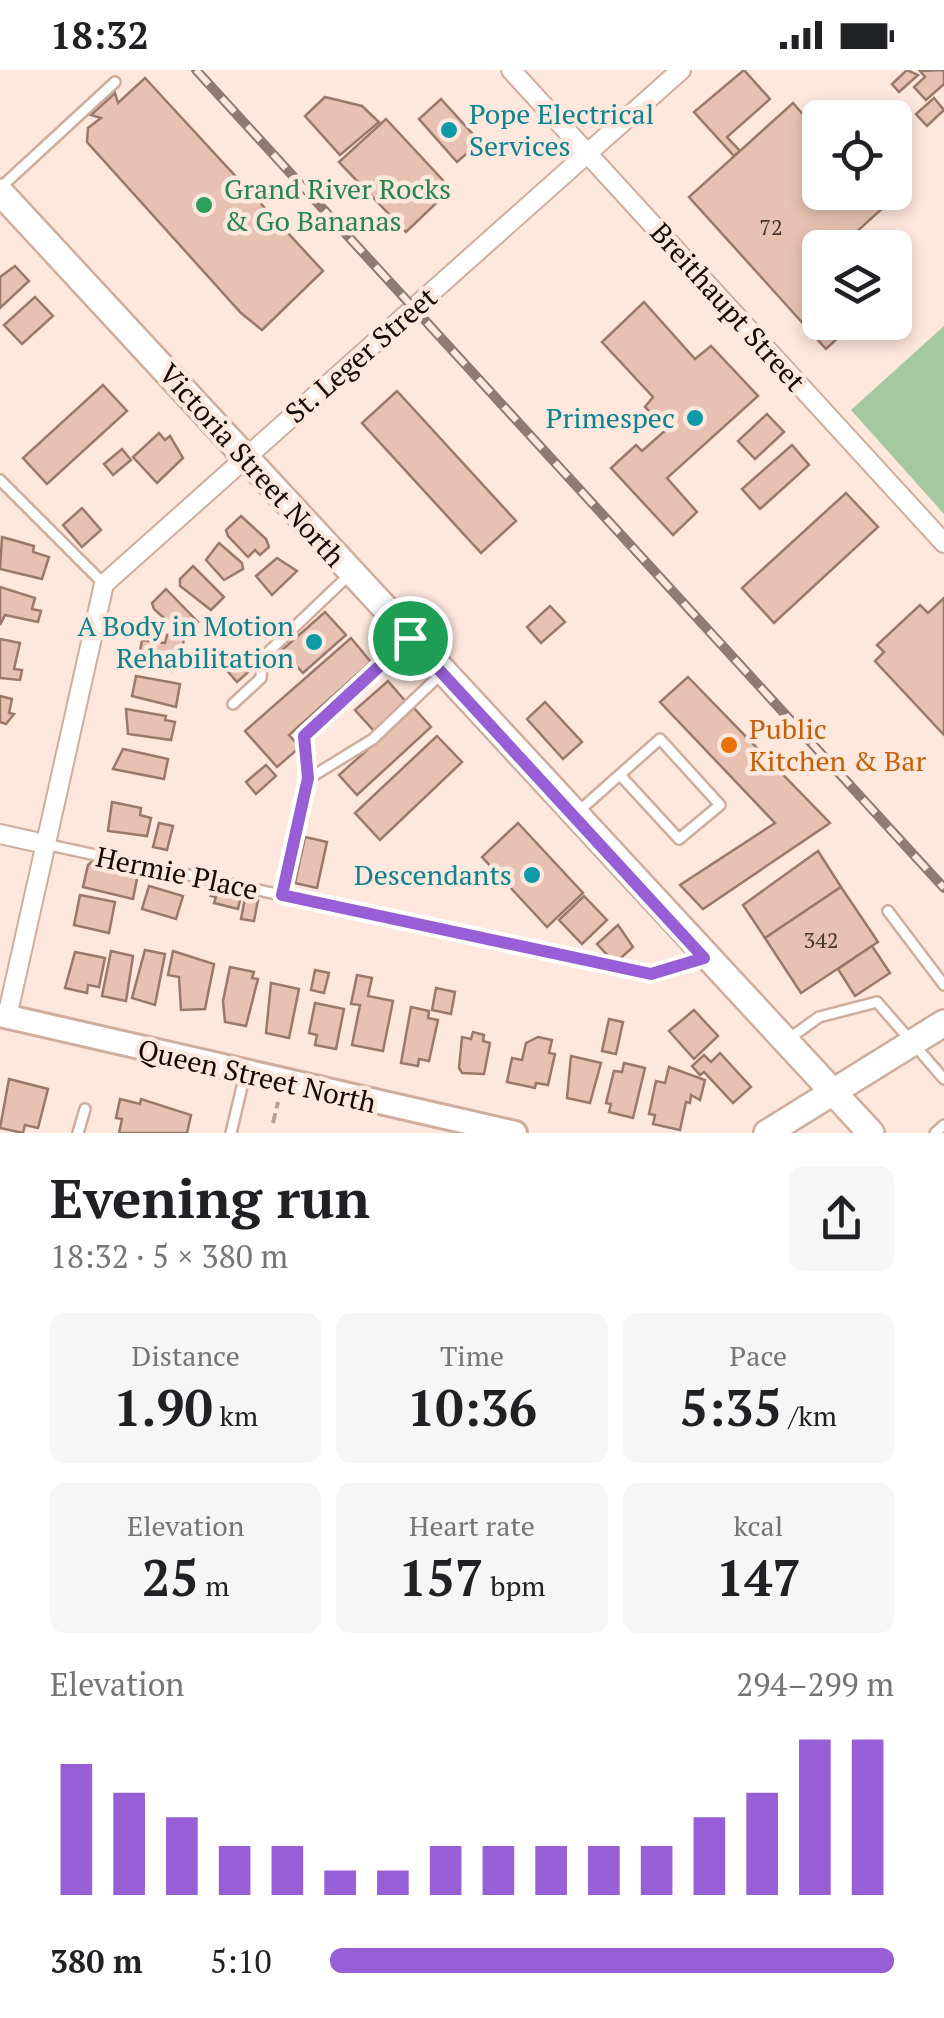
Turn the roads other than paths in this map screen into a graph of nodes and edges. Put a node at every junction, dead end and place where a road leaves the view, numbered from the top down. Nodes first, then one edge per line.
1 (512, 70) edge
2 (681, 70) edge
3 (115, 82) dead end
4 (589, 156) junction
5 (0, 190) edge
6 (244, 458) junction
7 (0, 480) edge
8 (944, 543) edge
9 (351, 574) junction
10 (104, 584) junction
11 (410, 638) junction
12 (442, 673) junction
13 (233, 704) dead end
14 (620, 775) junction
15 (308, 778) junction
16 (574, 816) junction
17 (0, 834) edge
18 (45, 844) junction
19 (282, 895) junction
20 (888, 912) dead end
21 (704, 958) junction
22 (944, 985) edge
23 (4, 1016) edge
24 (944, 1022) edge
25 (785, 1041) junction
26 (910, 1043) junction
27 (245, 1074) junction
28 (944, 1079) edge
29 (833, 1092) junction
30 (85, 1109) dead end
31 (944, 1125) edge
32 (78, 1133) edge
33 (230, 1133) edge
34 (516, 1133) edge
35 (767, 1133) edge
36 (871, 1133) edge
37 (935, 1133) edge

1 - 4 street, Breithaupt Street
2 - 4 street, St. Leger Street
3 - 5 lane
4 - 6 street, St. Leger Street
4 - 8 street, Breithaupt Street
5 - 6 main road, Victoria Street North
6 - 9 main road, Victoria Street North
6 - 10 street, St. Leger Street
7 - 10 lane
9 - 11 main road, Victoria Street North
9 - 13 lane
10 - 18 street
11 - 12 main road, Victoria Street North
11 - 15 lane
12 - 15 lane
12 - 16 main road, Victoria Street North
14 - 14 lane
14 - 16 lane
15 - 19 lane
16 - 21 main road, Victoria Street North
17 - 18 street, Hermie Place
18 - 19 lane, Hermie Place
18 - 23 street
19 - 21 lane, Hermie Place
20 - 22 lane
21 - 25 main road, Victoria Street North
23 - 27 street, Queen Street North
24 - 26 main road
25 - 26 lane
25 - 29 main road, Victoria Street North
26 - 28 lane
26 - 29 main road
27 - 33 lane
27 - 34 street, Queen Street North
29 - 35 main road
29 - 36 main road, Victoria Street North
30 - 32 lane
31 - 37 lane

